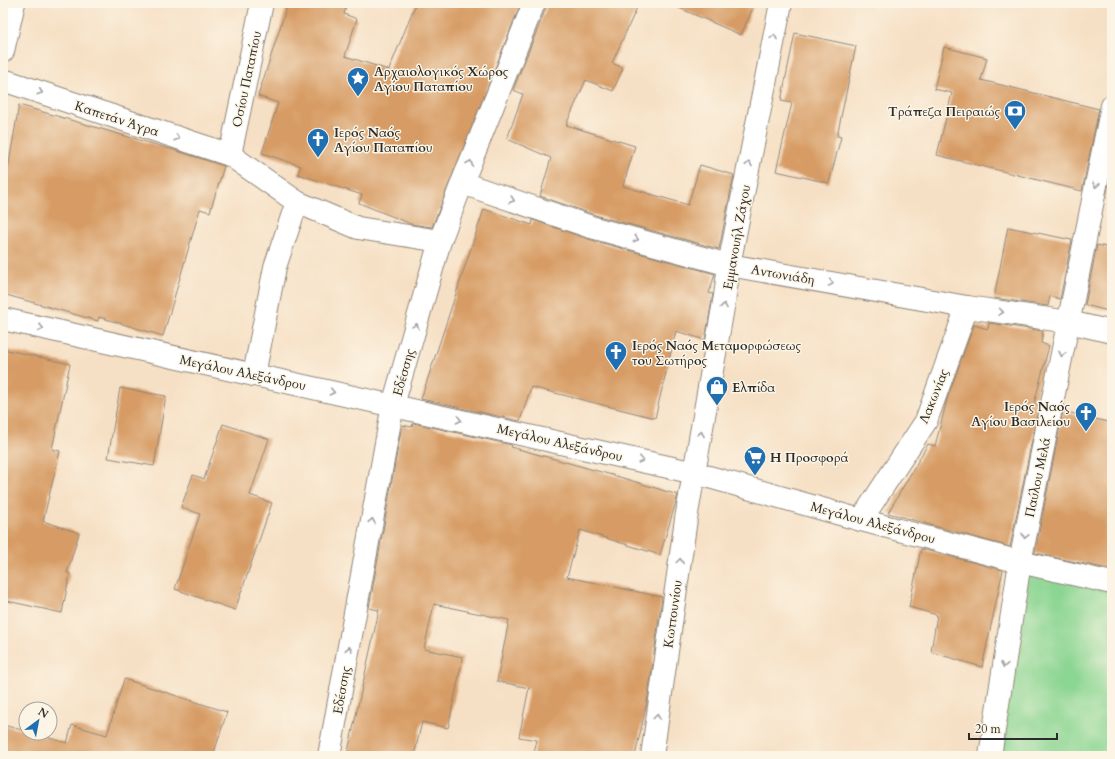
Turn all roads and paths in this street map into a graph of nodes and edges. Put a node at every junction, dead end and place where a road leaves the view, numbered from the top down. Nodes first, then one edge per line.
1 (14, 3) edge
2 (262, 3) edge
3 (534, 3) edge
4 (781, 3) edge
5 (3, 51) edge
6 (3, 80) edge
7 (1112, 106) edge
8 (230, 155) junction
9 (462, 183) junction
10 (297, 202) junction
11 (440, 241) junction
12 (729, 265) junction
13 (967, 307) junction
14 (3, 319) edge
15 (1069, 322) junction
16 (1112, 332) edge
17 (254, 374) junction
18 (394, 405) junction
19 (695, 473) junction
20 (861, 520) junction
21 (1020, 562) junction
22 (1112, 583) edge
23 (329, 756) edge
24 (652, 756) edge
25 (990, 756) edge

1 - 5 street
2 - 8 street, Οσίου Παταπίου
9 -> 3 street, Εδέσσης
12 -> 4 street, Εμμανουήλ Ζάχου
6 -> 8 street, Καπετάν Άγρα
7 -> 15 street, Παύλου Μελά
8 - 10 street, Καπετάν Άγρα
9 - 11 street, Εδέσσης
9 -> 12 street, Αντωνιάδη
10 - 11 street, Καπετάν Άγρα
10 - 17 street
18 -> 11 street, Εδέσσης
12 -> 13 street, Αντωνιάδη
19 -> 12 street, Εμμανουήλ Ζάχου
13 -> 15 street, Αντωνιάδη
13 - 20 street, Λακωνίας
14 -> 17 street, Μεγάλου Αλεξάνδρου
15 - 16 street, Αντωνιάδη
15 -> 21 street, Παύλου Μελά
17 -> 18 street, Μεγάλου Αλεξάνδρου
18 -> 19 street, Μεγάλου Αλεξάνδρου
23 -> 18 street, Εδέσσης
19 - 20 street, Μεγάλου Αλεξάνδρου
24 -> 19 street, Κωττουνίου
20 - 21 street, Μεγάλου Αλεξάνδρου
21 - 22 street, Μεγάλου Αλεξάνδρου
21 -> 25 street, Παύλου Μελά

